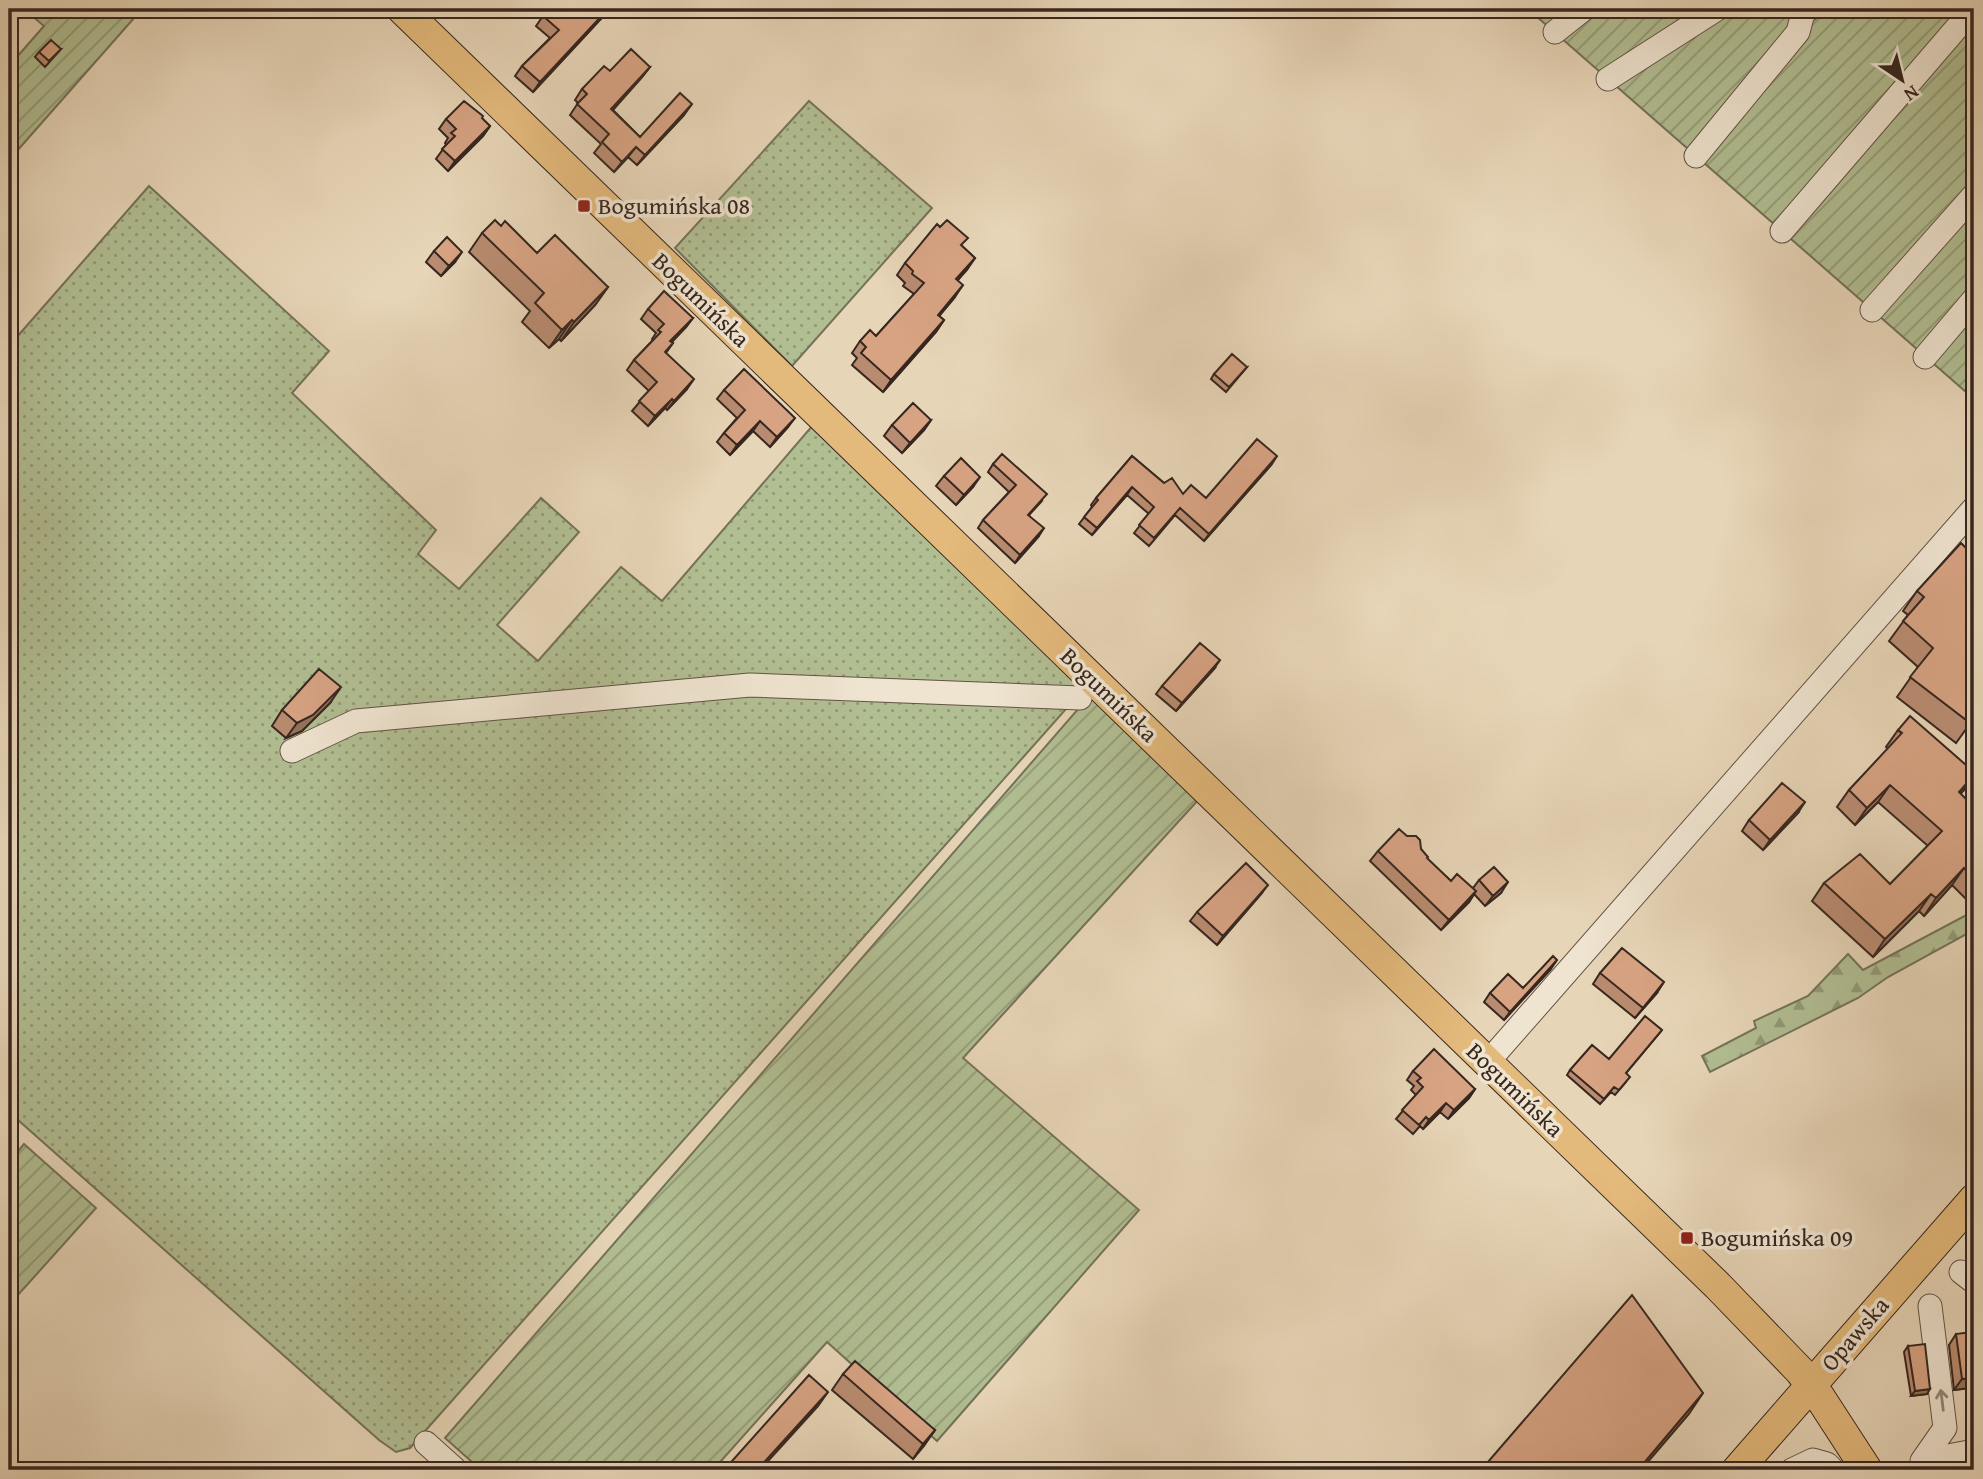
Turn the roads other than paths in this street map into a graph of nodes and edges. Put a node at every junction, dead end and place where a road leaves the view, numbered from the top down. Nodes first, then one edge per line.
1 (402, 9) edge
2 (1584, 9) edge
3 (1717, 9) edge
4 (1809, 9) edge
5 (1973, 9) edge
6 (1555, 33) dead end
7 (1608, 79) dead end
8 (1696, 156) dead end
9 (1974, 195) edge
10 (1782, 231) dead end
11 (1974, 299) edge
12 (1872, 310) dead end
13 (1925, 356) dead end
14 (1974, 508) edge
15 (1080, 698) dead end
16 (292, 751) dead end
17 (1487, 1063) junction
18 (1974, 1199) edge
19 (1930, 1306) dead end
20 (1811, 1385) junction
21 (426, 1443) dead end
22 (1974, 1451) edge
23 (456, 1470) edge
24 (1737, 1470) edge
25 (1792, 1470) edge
26 (1833, 1470) edge
27 (1867, 1470) edge

1 - 17 main road, Bogumińska
2 - 6 street
3 - 7 street
4 - 8 street
5 - 10 street
9 - 12 street
11 - 13 street
14 - 17 street
15 - 16 street
17 - 20 main road, Bogumińska
18 - 20 main road, Opawska
22 -> 19 street
20 - 24 main road, Opawska
20 - 27 main road, Bogumińska
21 - 23 street
25 - 26 street

